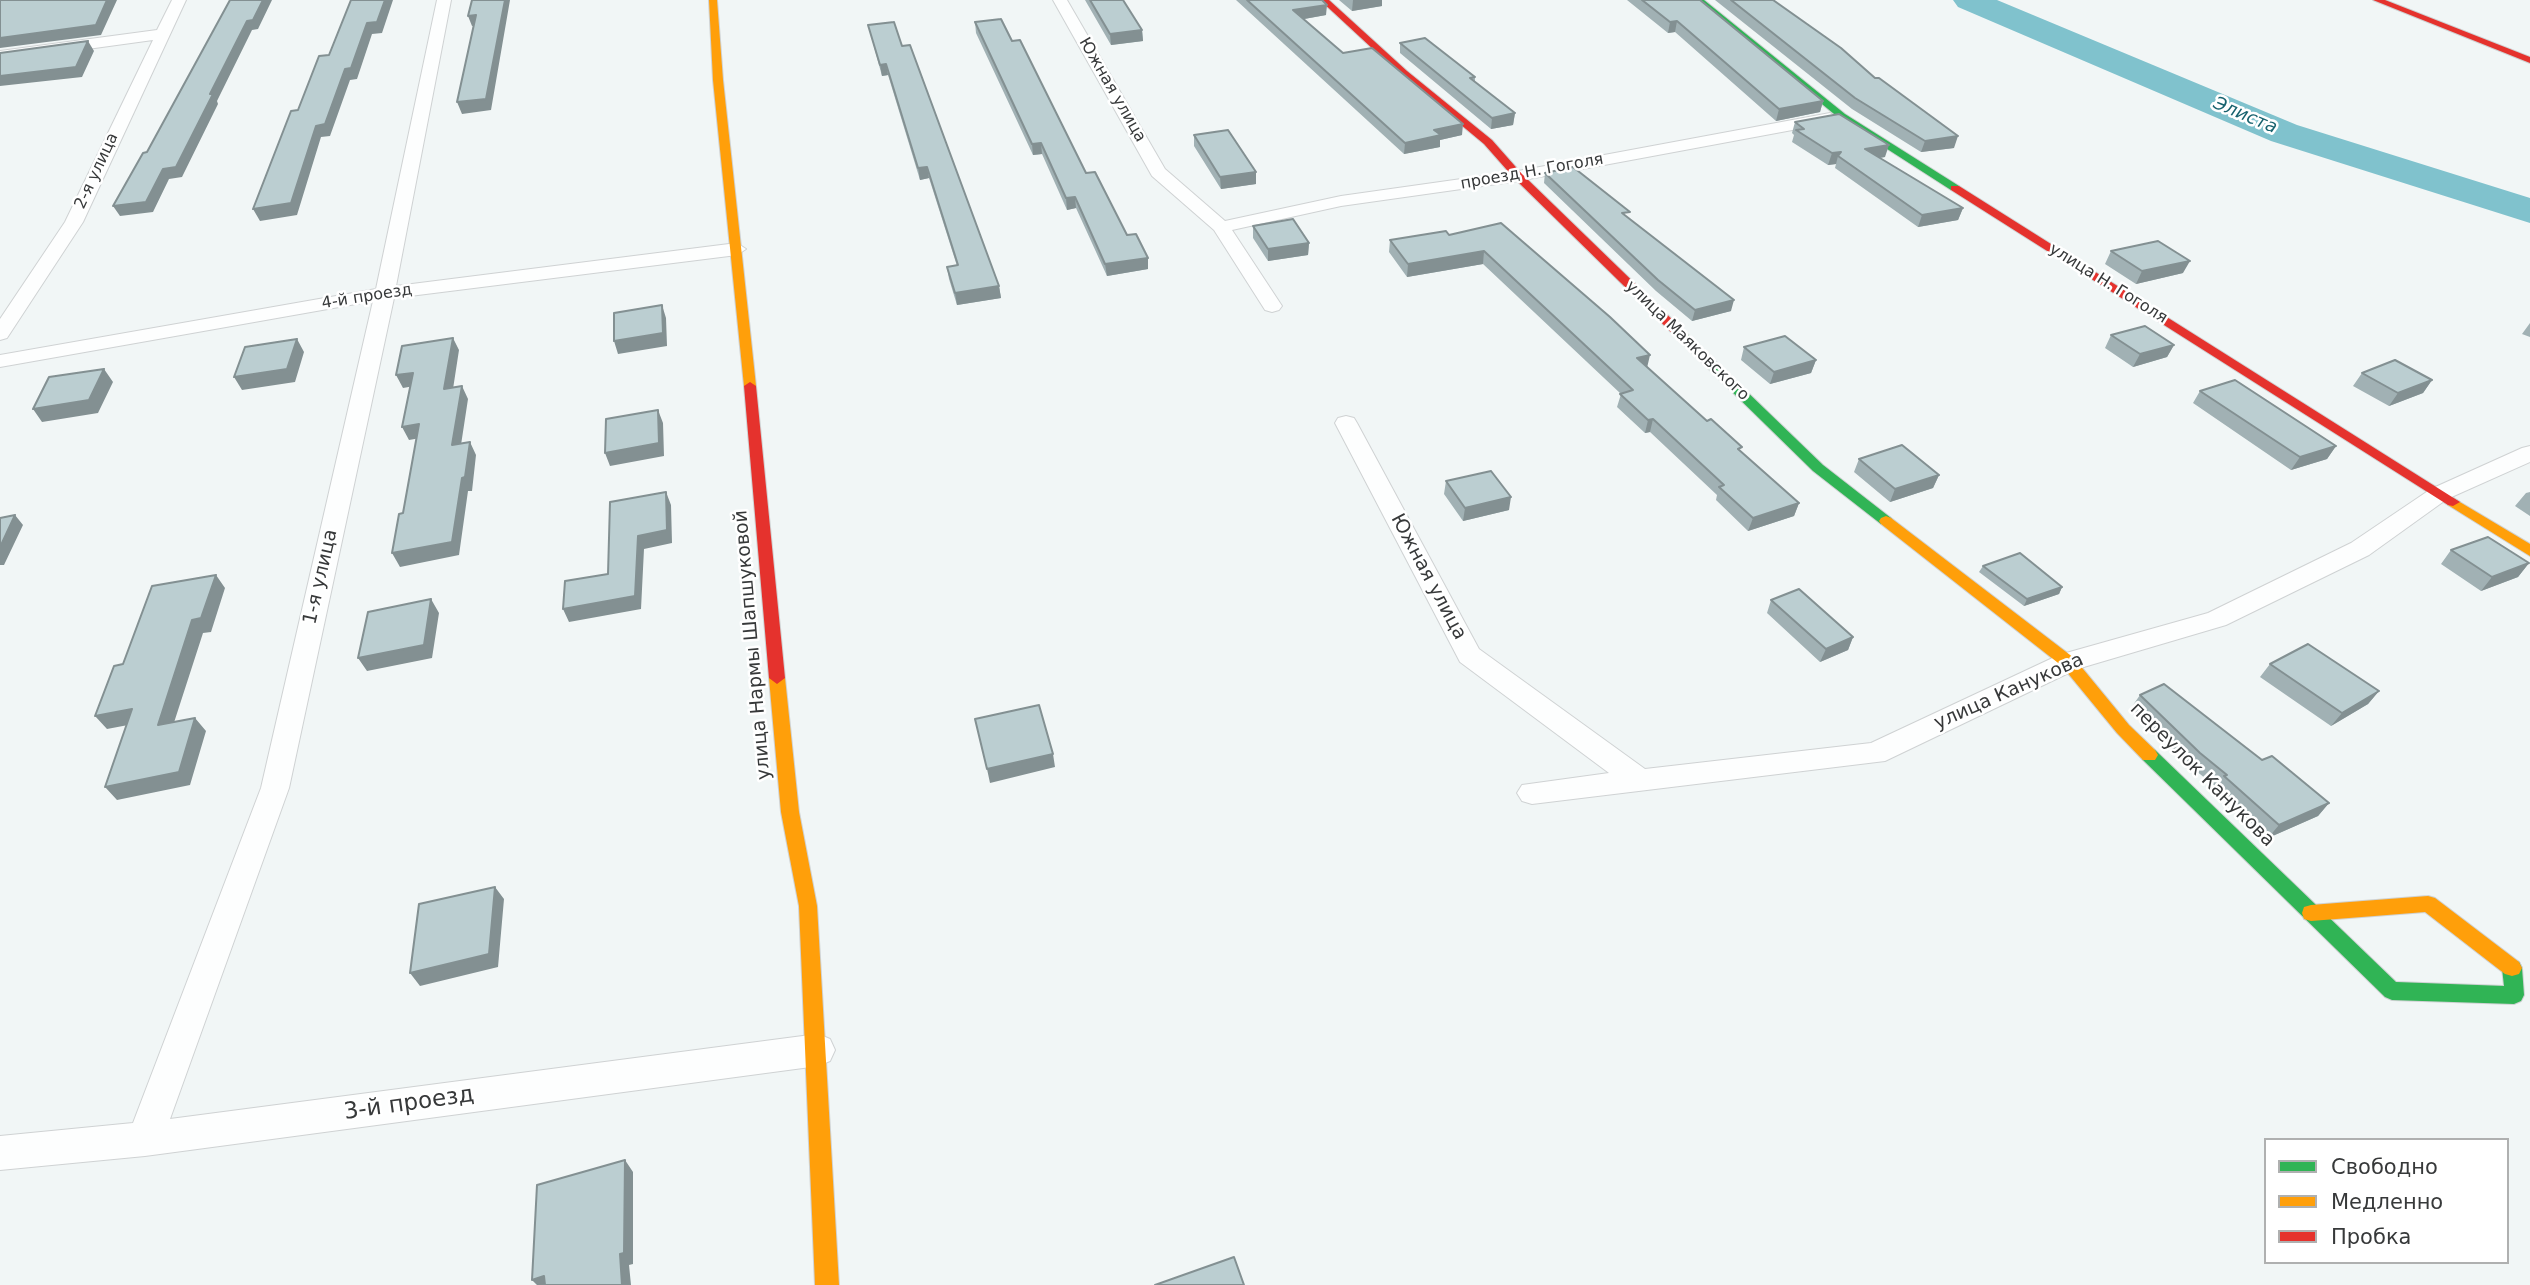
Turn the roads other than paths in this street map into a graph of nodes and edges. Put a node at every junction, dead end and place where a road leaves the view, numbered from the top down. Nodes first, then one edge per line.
1 (179, 0) edge
2 (444, 0) edge
3 (713, 0) edge
4 (1060, 0) edge
5 (1324, 0) edge
6 (1699, 0) edge
7 (2377, 0) edge
8 (162, 34) junction
9 (0, 56) edge
10 (2530, 60) edge
11 (1842, 116) junction
12 (1518, 176) junction
13 (1221, 227) junction
14 (737, 249) junction
15 (385, 293) junction
16 (1272, 306) dead end
17 (0, 334) edge
18 (0, 361) edge
19 (1346, 423) dead end
20 (2530, 453) edge
21 (2439, 494) junction
22 (2530, 551) edge
23 (2068, 662) junction
24 (1640, 780) junction
25 (1532, 793) dead end
26 (2311, 913) junction
27 (818, 1051) junction
28 (145, 1139) junction
29 (0, 1153) edge
30 (827, 1285) edge

1 - 8 street, 2-я улица
2 - 15 street, 1-я улица
3 - 14 street, улица Нармы Шапшуковой
4 - 13 street, Южная улица
5 - 12 street, улица Маяковского
6 - 11 street, улица Н. Гоголя
7 - 10 street
8 - 9 street
8 - 17 street, 2-я улица
11 - 12 street, проезд Н. Гоголя
11 - 21 street, улица Н. Гоголя
12 - 13 street, проезд Н. Гоголя
12 - 23 street, улица Маяковского
13 - 16 street, Южная улица
14 - 15 street, 4-й проезд
14 - 27 street, улица Нармы Шапшуковой
15 - 18 street, 4-й проезд
15 - 28 street, 1-я улица
19 - 24 street, Южная улица
20 - 21 street, улица Канукова
21 - 22 street, улица Н. Гоголя
21 - 23 street, улица Канукова
23 - 24 street, улица Канукова
23 - 26 street, переулок Канукова
24 - 25 street, улица Канукова
26 - 26 street, переулок Канукова
27 - 28 street, 3-й проезд
27 - 30 street, улица Нармы Шапшуковой
28 - 29 street, 3-й проезд

